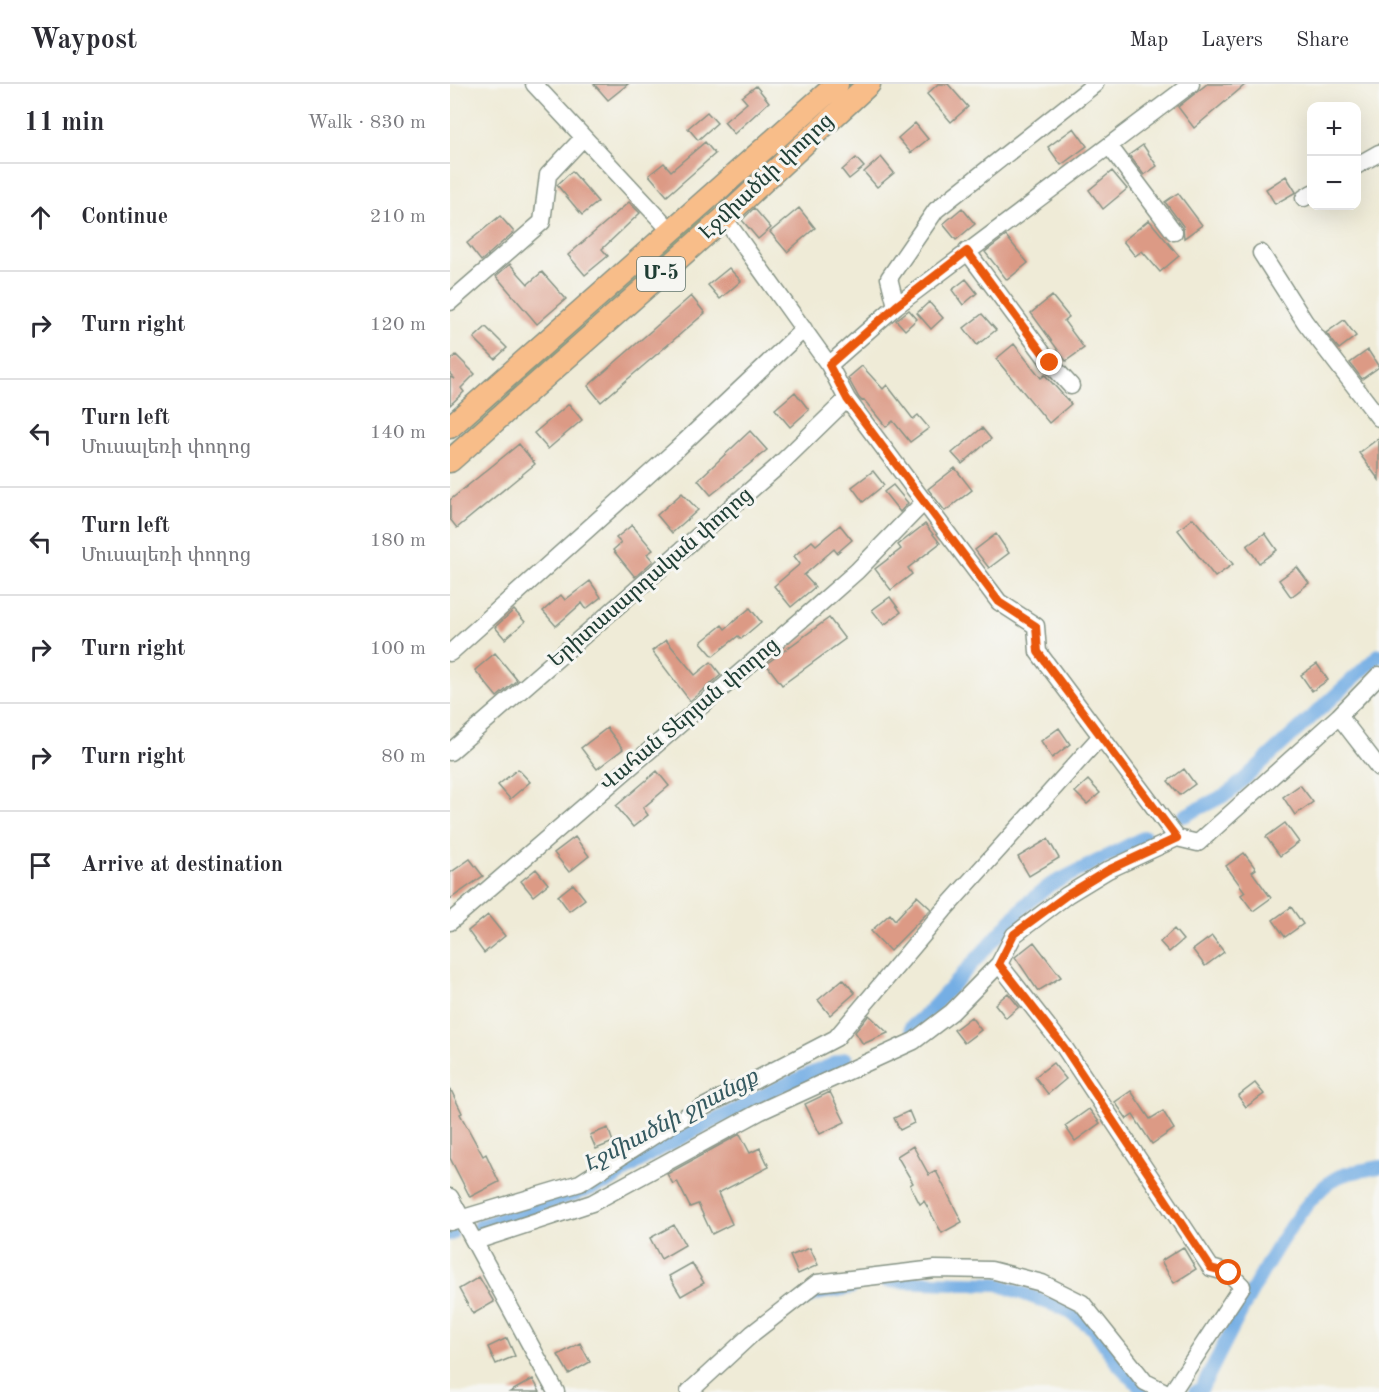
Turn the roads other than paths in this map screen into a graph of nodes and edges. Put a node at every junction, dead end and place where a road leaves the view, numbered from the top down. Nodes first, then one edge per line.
1 (534, 84) edge
2 (837, 84) edge
3 (869, 84) edge
4 (1095, 84) edge
5 (1191, 84) edge
6 (582, 139) junction
7 (1110, 147) junction
8 (1379, 153) edge
9 (1361, 163) edge
10 (724, 218) junction
11 (672, 232) junction
12 (1174, 232) dead end
13 (967, 251) junction
14 (1261, 253) dead end
15 (450, 302) edge
16 (896, 306) junction
17 (804, 329) junction
18 (829, 365) junction
19 (1071, 386) dead end
20 (847, 399) junction
21 (1379, 418) edge
22 (450, 427) edge
23 (450, 461) edge
24 (925, 501) junction
25 (450, 654) edge
26 (1379, 675) edge
27 (1339, 716) junction
28 (1100, 737) junction
29 (450, 752) edge
30 (1379, 768) edge
31 (1177, 838) junction
32 (450, 922) edge
33 (999, 964) junction
34 (450, 1197) edge
35 (456, 1220) edge
36 (476, 1241) junction
37 (556, 1392) edge
38 (689, 1392) edge
39 (1165, 1392) edge
40 (1172, 1392) edge

1 - 6 street
2 - 11 highway, Էջմիածնի փողոց / Մ-5
3 - 10 highway, Էջմիածնի փողոց / Մ-5
4 - 16 street
5 - 7 street
6 - 11 street
6 - 15 street
7 - 12 street
7 - 13 street
8 - 9 street
10 - 17 street
10 - 23 highway, Էջմիածնի փողոց / Մ-5
11 - 22 highway, Էջմիածնի փողոց / Մ-5
13 - 16 street
13 - 19 street
14 - 21 street
16 - 18 street
17 - 18 street
17 - 25 street
18 - 20 street
20 - 24 street
20 - 29 street, Երիտասարդական փողոց
24 - 28 street
24 - 32 street, Վահան Տերյան փողոց
26 - 27 street
27 - 30 street
27 - 31 street
28 - 31 street
28 - 35 street
31 - 33 street
33 - 36 street
33 - 40 street
34 - 35 street
35 - 36 street
36 - 37 street
38 - 39 street

